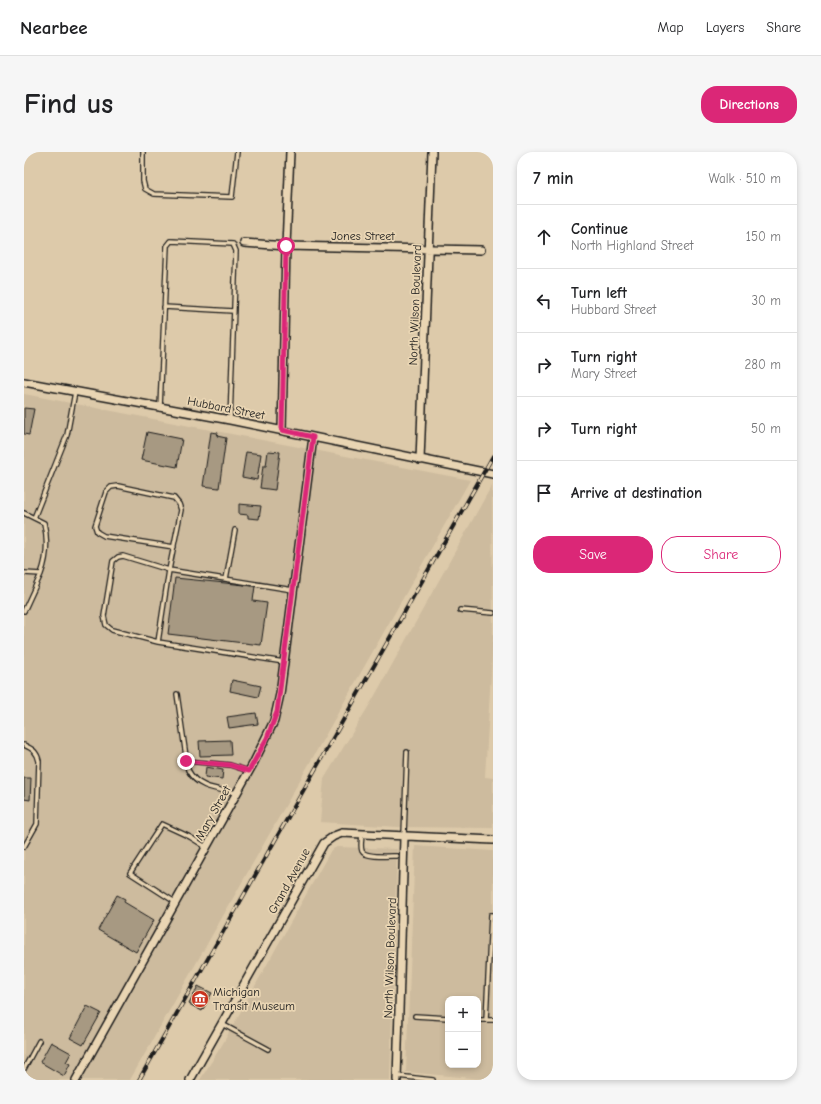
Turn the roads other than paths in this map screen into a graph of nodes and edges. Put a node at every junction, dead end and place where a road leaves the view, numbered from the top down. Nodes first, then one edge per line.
1 (143, 152) edge
2 (237, 152) edge
3 (290, 152) edge
4 (432, 152) edge
5 (244, 243) dead end
6 (286, 246) junction
7 (428, 248) junction
8 (482, 250) dead end
9 (164, 307) junction
10 (234, 311) junction
11 (24, 382) edge
12 (75, 392) junction
13 (160, 407) junction
14 (230, 420) junction
15 (282, 430) junction
16 (313, 437) junction
17 (420, 460) junction
18 (493, 474) edge
19 (24, 513) edge
20 (34, 518) junction
21 (235, 530) dead end
22 (174, 547) junction
23 (169, 570) junction
24 (24, 573) edge
25 (41, 574) junction
26 (226, 579) junction
27 (293, 590) junction
28 (460, 610) dead end
29 (24, 611) edge
30 (493, 613) edge
31 (158, 642) junction
32 (284, 662) junction
33 (177, 694) dead end
34 (24, 745) edge
35 (407, 752) dead end
36 (186, 761) junction
37 (249, 771) junction
38 (236, 794) junction
39 (362, 834) junction
40 (404, 837) junction
41 (493, 840) edge
42 (24, 845) edge
43 (206, 847) junction
44 (397, 856) dead end
45 (176, 902) junction
46 (493, 915) edge
47 (488, 977) junction
48 (493, 978) edge
49 (415, 1016) dead end
50 (445, 1018) edge
51 (481, 1020) edge
52 (486, 1020) junction
53 (493, 1020) edge
54 (222, 1024) junction
55 (38, 1041) dead end
56 (268, 1049) dead end
57 (24, 1069) edge
58 (397, 1078) edge
59 (76, 1080) edge
60 (190, 1080) edge
61 (433, 1080) edge

1 - 2 lane
3 - 6 street
4 - 7 street, North Wilson Boulevard
5 - 6 street, Jones Street
6 - 7 street, Jones Street
6 - 15 street
7 - 8 street, Jones Street
7 - 17 street, North Wilson Boulevard
9 - 10 lane
9 - 10 lane
9 - 13 lane
10 - 14 lane
11 - 12 street, Hubbard Street
12 - 13 street, Hubbard Street
12 - 20 lane
13 - 14 street, Hubbard Street
14 - 15 street, Hubbard Street
15 - 16 street, Hubbard Street
16 - 17 street, Hubbard Street
16 - 27 street, Mary Street
17 - 18 street, Hubbard Street
19 - 20 lane
20 - 25 lane
21 - 26 lane
22 - 22 lane
22 - 23 lane
23 - 26 lane
23 - 31 lane
23 - 31 lane
24 - 25 lane
25 - 29 lane
26 - 27 lane
27 - 32 street, Mary Street
28 - 30 lane
31 - 32 lane
32 - 37 street, Mary Street
33 - 36 lane
34 - 42 lane
35 - 40 lane
36 - 37 lane
36 - 38 lane
37 - 38 street, Mary Street
38 - 43 street, Mary Street
39 - 40 street, Grand Avenue
39 - 44 lane
39 - 54 street, Grand Avenue
40 - 41 street, Grand Avenue
40 - 58 street, North Wilson Boulevard
43 - 45 street, Mary Street
43 - 45 lane
45 - 59 street, Mary Street
46 - 47 lane
47 - 48 lane
47 - 52 lane
49 - 50 lane
51 - 52 lane
52 - 53 lane
54 - 56 lane
54 - 60 street, Grand Avenue
55 - 57 lane
58 - 61 lane

